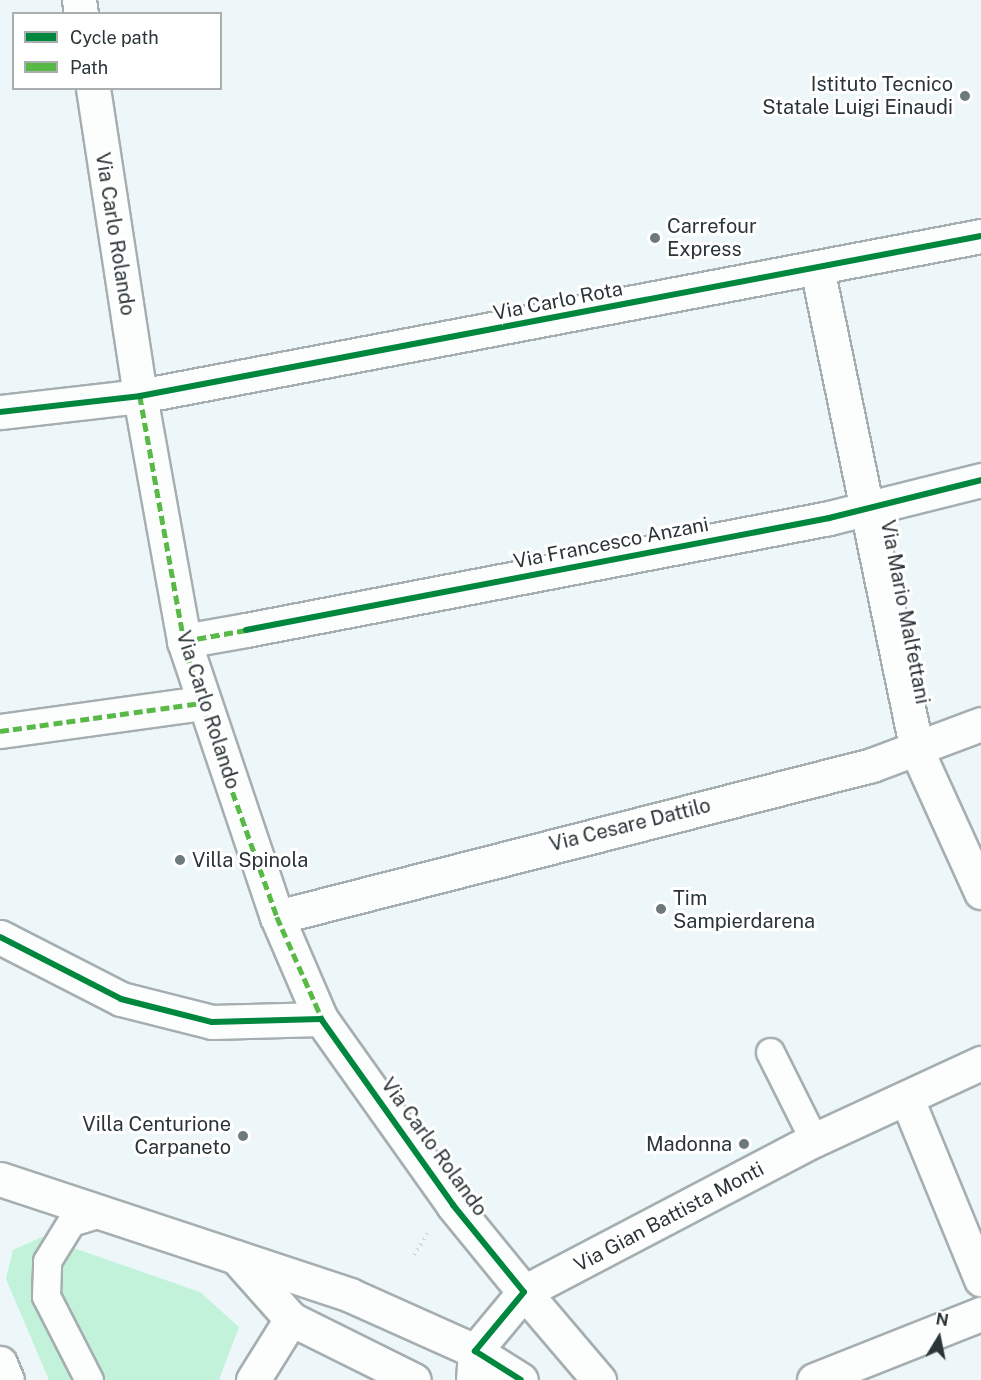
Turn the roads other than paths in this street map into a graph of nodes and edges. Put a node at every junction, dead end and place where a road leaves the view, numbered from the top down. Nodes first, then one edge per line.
1 (93, 90) edge
2 (981, 236) edge
3 (818, 268) junction
4 (140, 396) junction
5 (0, 412) edge
6 (981, 480) edge
7 (867, 507) junction
8 (184, 641) junction
9 (201, 704) junction
10 (981, 724) edge
11 (0, 731) edge
12 (917, 751) junction
13 (981, 892) edge
14 (277, 917) junction
15 (0, 937) edge
16 (321, 1019) junction
17 (770, 1052) dead end
18 (981, 1063) edge
19 (907, 1099) junction
20 (814, 1140) junction
21 (4, 1185) edge
22 (103, 1212) junction
23 (235, 1256) junction
24 (981, 1279) edge
25 (524, 1292) junction
26 (981, 1314) edge
27 (291, 1319) junction
28 (0, 1363) edge
29 (474, 1365) edge
30 (7, 1380) edge
31 (89, 1380) edge
32 (253, 1380) edge
33 (414, 1380) edge
34 (521, 1380) edge
35 (599, 1380) edge
36 (814, 1380) edge

1 - 4 street, Via Carlo Rolando
2 - 3 street, Via Carlo Rota
3 - 4 street, Via Carlo Rota
3 - 7 street, Via Mario Malfettani
4 - 5 street, Via Carlo Rota
4 - 8 street, Via Carlo Rolando
6 - 7 street, Via Francesco Anzani
7 - 8 street, Via Francesco Anzani
7 - 12 street, Via Mario Malfettani
8 - 9 street, Via Carlo Rolando
9 - 11 street
9 - 14 street, Via Carlo Rolando
10 - 12 street, Via Cesare Dattilo
12 - 13 street, Via Mario Malfettani
12 - 14 street, Via Cesare Dattilo
14 - 16 street, Via Carlo Rolando
15 - 16 street
16 - 25 street, Via Carlo Rolando
17 - 20 lane
18 - 19 street, Via Gian Battista Monti
19 - 20 street, Via Gian Battista Monti
19 - 24 street
20 - 25 street, Via Gian Battista Monti
21 - 22 street
22 - 23 street
22 - 31 lane
23 - 27 street
23 - 29 street
25 - 29 street
25 - 35 street, Via Carlo Rolando
26 - 36 street
27 - 32 street
27 - 33 street
28 - 30 street
29 - 34 street

